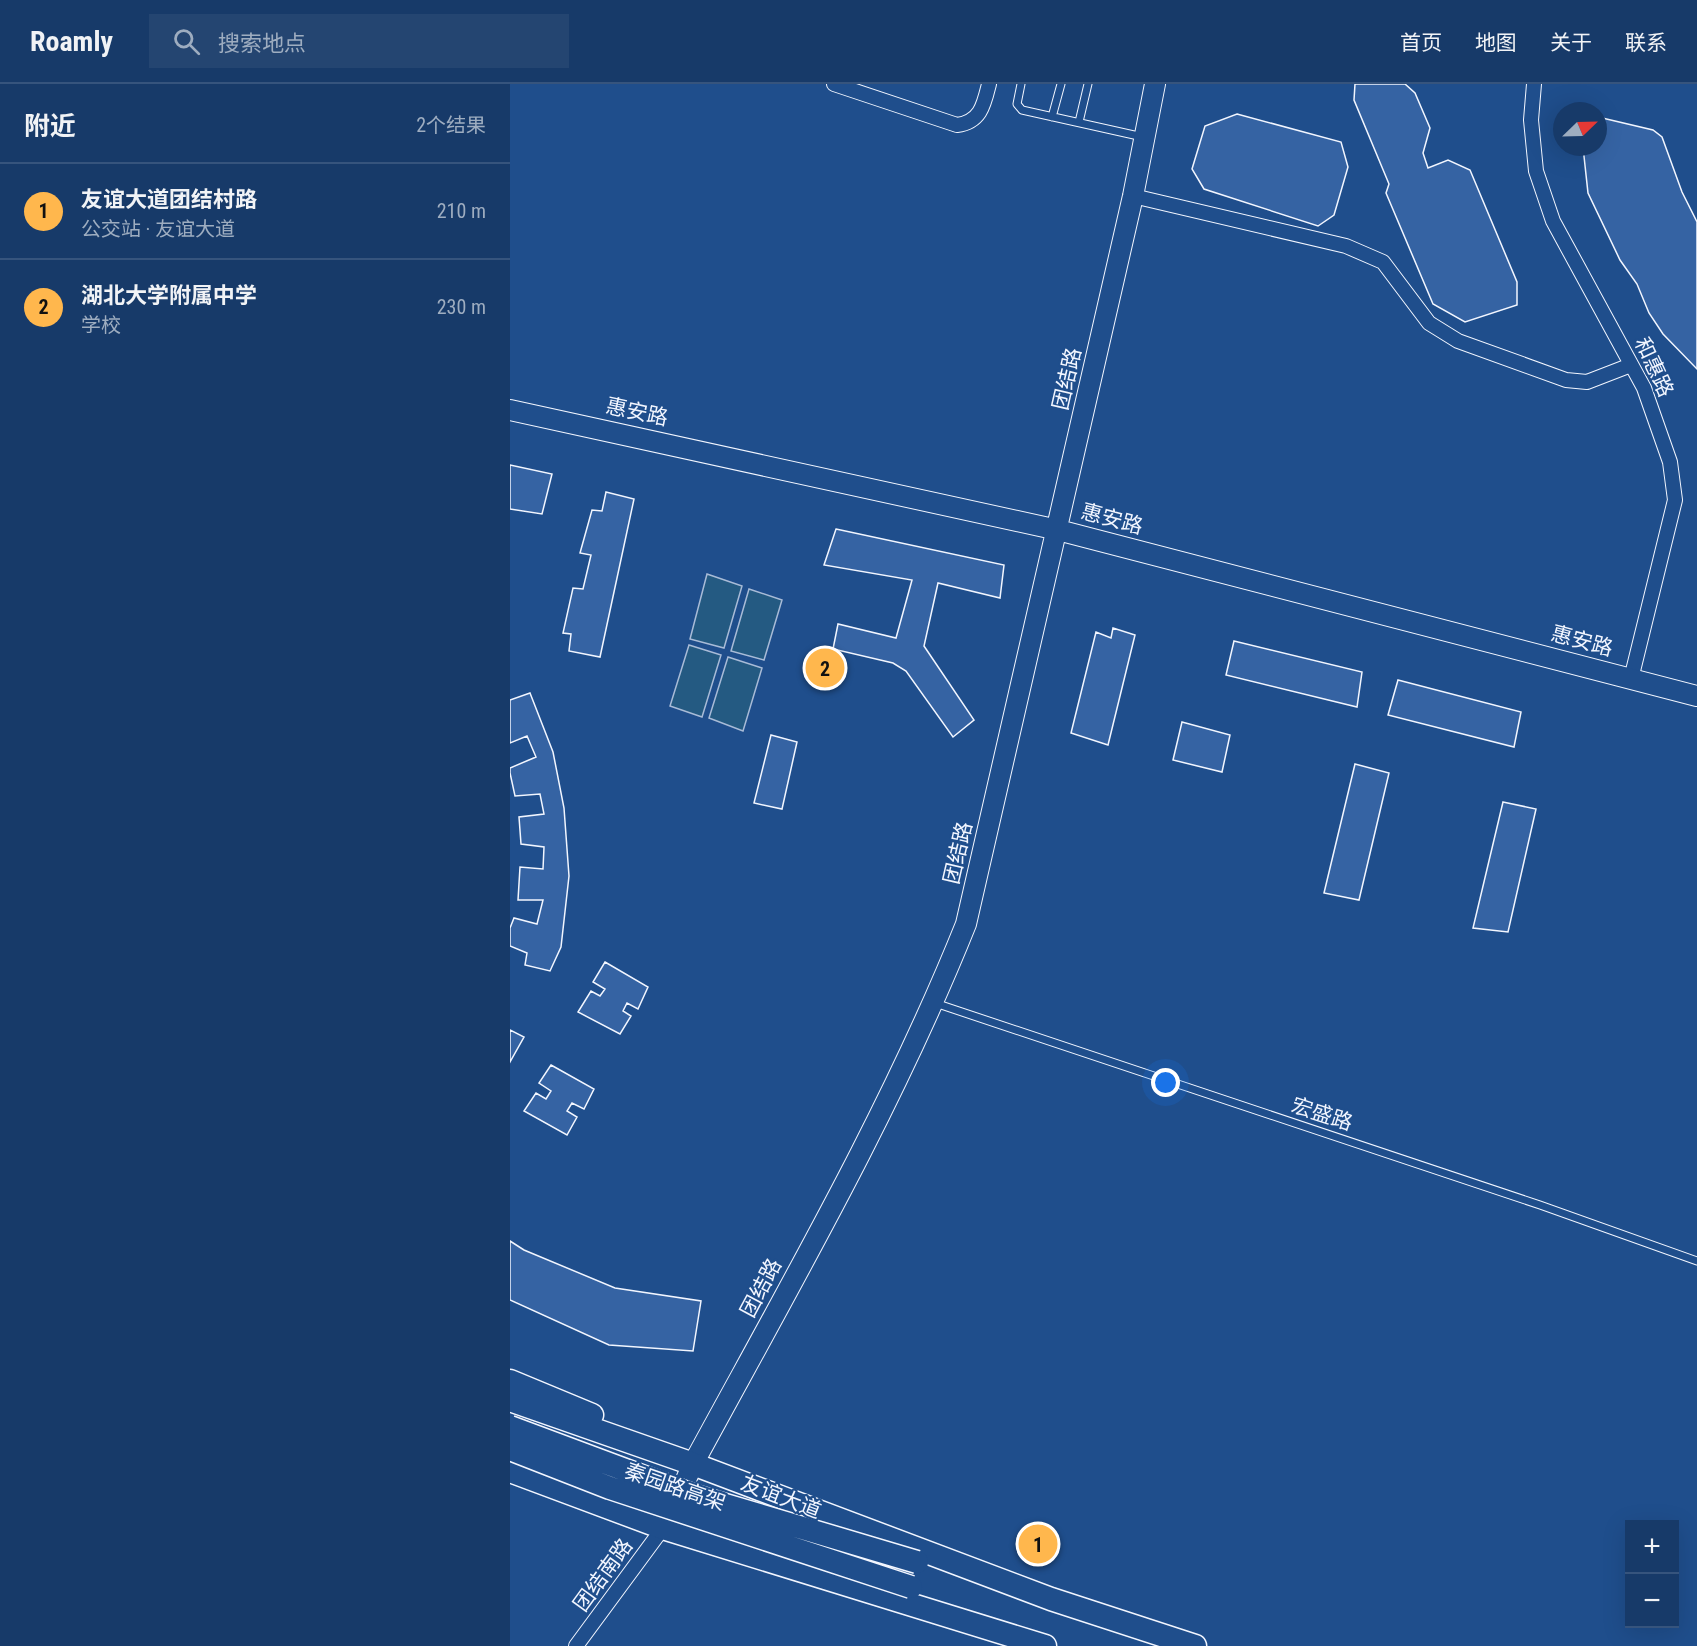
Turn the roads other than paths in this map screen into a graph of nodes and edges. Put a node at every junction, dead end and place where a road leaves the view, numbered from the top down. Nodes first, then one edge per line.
1 (834, 84) edge
2 (989, 84) edge
3 (1021, 84) edge
4 (1060, 84) edge
5 (1088, 84) edge
6 (1155, 84) edge
7 (1160, 84) edge
8 (1534, 84) edge
9 (1052, 117) junction
10 (1079, 122) junction
11 (1145, 135) junction
12 (1133, 196) junction
13 (1631, 364) junction
14 (510, 410) edge
15 (1058, 530) junction
16 (1631, 679) junction
17 (1697, 696) edge
18 (935, 1002) junction
19 (1697, 1261) edge
20 (510, 1381) edge
21 (510, 1401) edge
22 (510, 1427) edge
23 (510, 1449) edge
24 (650, 1449) junction
25 (693, 1464) junction
26 (510, 1472) edge
27 (663, 1528) junction
28 (983, 1573) junction
29 (1050, 1599) junction
30 (964, 1621) junction
31 (576, 1646) edge
32 (1045, 1646) edge
33 (1181, 1646) edge
34 (1195, 1646) edge

1 - 2 street
3 - 9 lane
4 - 9 lane
5 - 10 lane
6 - 11 street, 团结路
7 - 11 street, 团结路
8 - 13 street, 和惠路
9 - 10 lane
10 - 11 lane
11 - 12 street, 团结路
12 - 13 street
12 - 15 street, 团结路
13 - 16 street, 和惠路
14 - 15 street, 惠安路
15 - 16 street, 惠安路
15 - 18 street, 团结路
16 - 17 street, 惠安路
18 - 19 lane, 宏盛路
18 - 25 street, 团结路
20 - 24 main road
21 - 24 main road, 友谊大道
22 - 28 main road, 秦园路高架, bridge
23 - 30 main road, 秦园路高架, bridge
24 - 25 main road, 友谊大道
25 - 27 street, 团结路
25 - 28 main road, 友谊大道
26 - 27 main road
27 - 30 main road
27 - 31 street, 团结南路
28 - 29 main road, 友谊大道
29 - 33 main road, 友谊大道
29 - 34 main road, 友谊大道
30 - 32 main road

